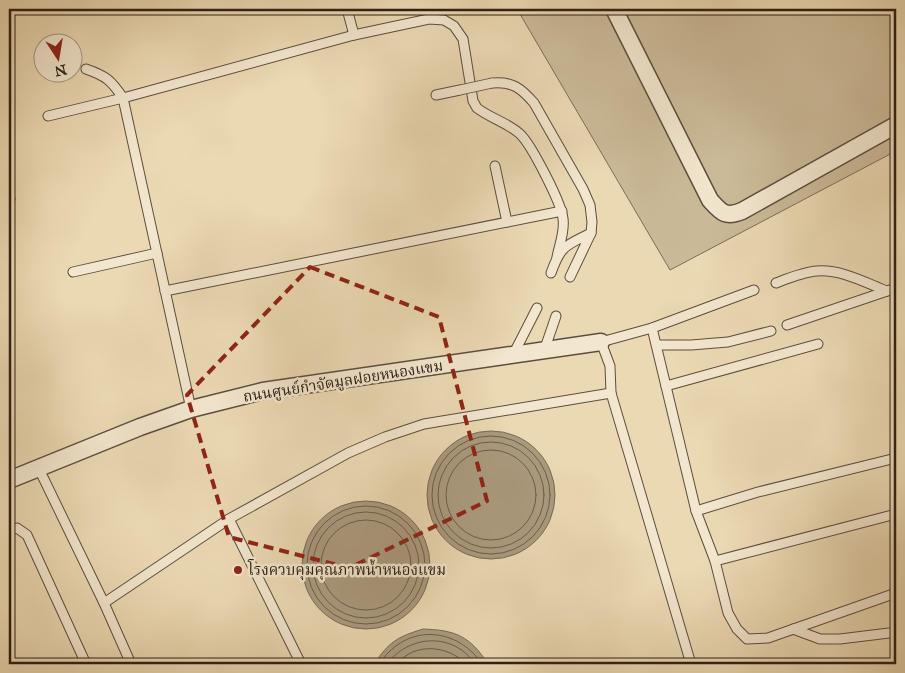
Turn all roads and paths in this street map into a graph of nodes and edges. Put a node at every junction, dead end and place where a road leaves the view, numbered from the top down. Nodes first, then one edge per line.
1 (347, 9) edge
2 (614, 9) edge
3 (354, 35) junction
4 (86, 69) dead end
5 (436, 95) dead end
6 (123, 98) junction
7 (48, 116) dead end
8 (896, 125) edge
9 (495, 166) dead end
10 (562, 211) junction
11 (507, 222) junction
12 (591, 234) junction
13 (157, 253) junction
14 (557, 257) junction
15 (73, 272) dead end
16 (551, 273) dead end
17 (570, 277) dead end
18 (776, 283) dead end
19 (754, 290) dead end
20 (892, 290) edge
21 (165, 291) junction
22 (537, 308) dead end
23 (556, 316) dead end
24 (787, 325) dead end
25 (652, 328) junction
26 (771, 331) dead end
27 (601, 342) junction
28 (818, 344) dead end
29 (657, 345) junction
30 (544, 351) junction
31 (513, 356) junction
32 (666, 386) junction
33 (611, 393) junction
34 (192, 409) junction
35 (896, 458) edge
36 (39, 468) junction
37 (10, 476) edge
38 (696, 511) junction
39 (896, 514) edge
40 (229, 519) junction
41 (9, 530) edge
42 (715, 561) junction
43 (896, 594) edge
44 (104, 603) junction
45 (793, 629) junction
46 (889, 633) dead end
47 (86, 664) edge
48 (131, 664) edge
49 (301, 664) edge
50 (691, 664) edge

1 - 3 lane
2 - 8 street
3 - 6 lane
3 - 10 lane
4 - 6 lane
5 - 12 lane, bridge
6 - 7 lane
6 - 13 lane
9 - 11 lane
10 - 11 lane
10 - 14 lane
11 - 21 lane
12 - 14 lane
12 - 17 lane
13 - 15 lane
13 - 21 lane
14 - 16 lane
18 - 20 lane
19 - 25 lane
20 - 24 lane
21 - 34 lane
22 - 31 lane
23 - 30 lane
25 - 27 lane
25 - 29 lane
26 - 29 lane
27 - 30 street, ถนนศูนย์กำจัดมูลฝอยหนองแขม
27 - 33 lane
28 - 32 lane
29 - 32 lane
30 - 31 street, ถนนศูนย์กำจัดมูลฝอยหนองแขม
31 - 34 street, ถนนศูนย์กำจัดมูลฝอยหนองแขม
32 - 38 lane
33 - 40 lane
33 - 50 lane
34 - 36 street, ถนนศูนย์กำจัดมูลฝอยหนองแขม
35 - 38 lane
36 - 37 street, ถนนศูนย์กำจัดมูลฝอยหนองแขม
36 - 44 lane
38 - 42 lane
39 - 42 lane
40 - 44 lane
40 - 49 lane
41 - 47 lane
42 - 45 lane
43 - 45 lane
44 - 48 lane
45 - 46 lane

